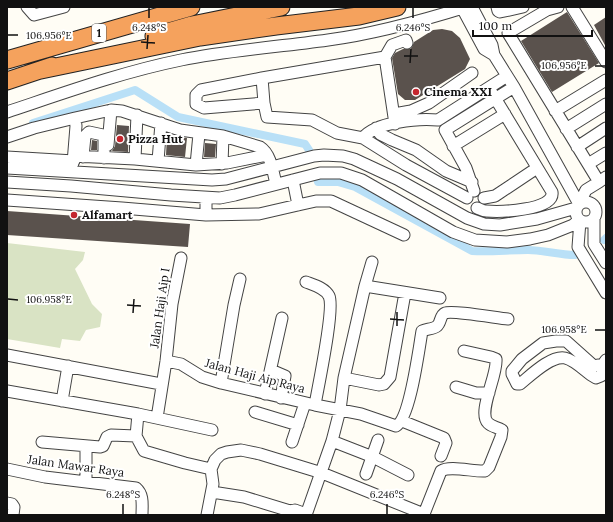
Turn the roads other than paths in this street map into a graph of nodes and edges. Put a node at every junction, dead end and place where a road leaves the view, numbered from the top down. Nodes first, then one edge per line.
1 (27, 7) edge
2 (191, 7) edge
3 (281, 7) edge
4 (397, 7) edge
5 (467, 7) edge
6 (497, 7) edge
7 (524, 7) edge
8 (558, 7) edge
9 (572, 7) edge
10 (59, 8) edge
11 (407, 43) dead end
12 (385, 56) junction
13 (7, 60) edge
14 (606, 62) edge
15 (41, 70) junction
16 (472, 73) dead end
17 (506, 76) junction
18 (262, 78) junction
19 (606, 80) edge
20 (7, 81) edge
21 (514, 87) junction
22 (489, 88) junction
23 (491, 102) junction
24 (264, 103) junction
25 (606, 104) edge
26 (111, 110) junction
27 (556, 111) junction
28 (7, 112) edge
29 (137, 115) junction
30 (500, 117) junction
31 (75, 118) junction
32 (394, 119) junction
33 (438, 120) junction
34 (161, 123) junction
35 (376, 128) junction
36 (606, 128) edge
37 (566, 129) junction
38 (445, 130) junction
39 (199, 134) junction
40 (223, 136) junction
41 (7, 137) edge
42 (363, 138) junction
43 (7, 140) edge
44 (454, 146) junction
45 (577, 147) junction
46 (606, 153) edge
47 (266, 155) junction
48 (7, 157) edge
49 (105, 158) junction
50 (135, 159) junction
51 (74, 161) junction
52 (158, 161) junction
53 (222, 164) junction
54 (588, 164) junction
55 (196, 165) junction
56 (410, 167) junction
57 (7, 168) edge
58 (272, 168) junction
59 (537, 168) junction
60 (292, 180) junction
61 (602, 180) edge
62 (7, 182) edge
63 (402, 182) junction
64 (276, 184) junction
65 (71, 186) junction
66 (123, 191) junction
67 (471, 191) junction
68 (206, 198) junction
69 (484, 198) junction
70 (7, 200) edge
71 (298, 205) junction
72 (577, 206) junction
73 (122, 208) junction
74 (477, 208) junction
75 (206, 215) junction
76 (594, 219) junction
77 (580, 220) junction
78 (404, 235) dead end
79 (181, 258) dead end
80 (372, 262) dead end
81 (606, 263) edge
82 (240, 279) dead end
83 (306, 282) dead end
84 (365, 286) junction
85 (405, 293) junction
86 (606, 293) edge
87 (440, 298) dead end
88 (282, 318) dead end
89 (508, 319) dead end
90 (566, 341) junction
91 (464, 351) dead end
92 (7, 355) edge
93 (566, 358) junction
94 (166, 361) junction
95 (68, 366) junction
96 (598, 367) edge
97 (271, 370) junction
98 (344, 378) junction
99 (221, 383) junction
100 (161, 384) junction
101 (456, 388) dead end
102 (7, 391) edge
103 (489, 393) junction
104 (265, 394) junction
105 (281, 398) junction
106 (62, 401) junction
107 (310, 404) junction
108 (340, 410) junction
109 (255, 412) dead end
110 (138, 414) junction
111 (157, 418) junction
112 (402, 422) junction
113 (298, 425) junction
114 (212, 430) dead end
115 (136, 436) junction
116 (378, 440) dead end
117 (42, 442) dead end
118 (292, 442) dead end
119 (332, 442) junction
120 (86, 446) junction
121 (441, 456) dead end
122 (372, 457) junction
123 (7, 469) edge
124 (211, 469) junction
125 (322, 473) junction
126 (366, 474) dead end
127 (408, 475) dead end
128 (86, 482) junction
129 (212, 492) junction
130 (7, 503) edge
131 (272, 510) edge
132 (423, 514) edge
133 (13, 515) edge
134 (142, 515) edge
135 (207, 515) edge
136 (306, 515) edge

1 - 10 street
2 - 13 highway, 1
3 - 15 highway, 1
4 - 15 highway
5 - 17 street
5 - 28 street
6 - 7 street
8 - 27 street
9 - 14 street
11 - 12 street
12 - 18 street
12 - 32 street
15 - 20 highway, 1
16 - 32 street
17 - 21 street
17 - 22 street
18 - 24 street
18 - 24 street
19 - 27 street
21 - 23 street
21 - 72 street
22 - 23 street
22 - 33 street
23 - 30 street
23 - 38 street
24 - 42 street
25 - 37 street
26 - 29 street
26 - 31 street
26 - 49 street
27 - 37 street
29 - 34 street
29 - 50 street
30 - 44 street
30 - 59 street
31 - 41 street
31 - 51 street
32 - 33 street
32 - 35 street
33 - 38 street
34 - 39 street
34 - 52 street
35 - 42 street
35 - 67 street
36 - 45 street
37 - 45 street
38 - 44 street
39 - 40 street
39 - 55 street
40 - 47 street
40 - 53 street
42 - 56 street
43 - 51 street
44 - 67 street
45 - 54 street
46 - 54 street
47 - 53 street
47 - 58 street
48 - 51 street
49 - 50 street
49 - 51 street
49 - 51 street
50 - 52 street
51 - 57 street
51 - 58 street
51 - 65 street
52 - 55 street
53 - 55 street
54 - 61 street
56 - 63 street
56 - 67 street
58 - 63 street
58 - 64 street
59 - 69 street
59 - 74 street
60 - 64 street
60 - 71 street
60 - 77 street
61 - 72 street
62 - 65 street
63 - 72 street
64 - 68 street
65 - 66 street
66 - 68 street
66 - 73 street
67 - 69 street
67 - 74 street
68 - 75 street
69 - 74 street
70 - 73 street
71 - 75 street
71 - 78 street
72 - 76 street
72 - 77 street
73 - 75 street
76 - 77 street
76 - 81 street
77 - 86 street
79 - 94 street, Jalan Haji Aip I
80 - 84 street
82 - 99 street
83 - 107 street
84 - 85 street
84 - 98 street
85 - 87 street
85 - 98 street
88 - 97 street
89 - 112 street
90 - 93 street
90 - 93 street
90 - 96 street
91 - 103 street
92 - 95 street
93 - 96 street
94 - 99 street, Jalan Haji Aip Raya
94 - 100 street, Jalan Haji Aip I
95 - 100 street
95 - 106 street
97 - 104 street
97 - 105 street
98 - 108 street
99 - 104 street, Jalan Haji Aip Raya
100 - 111 street, Jalan Haji Aip I
101 - 103 street
102 - 106 street
103 - 132 street
104 - 105 street, Jalan Haji Aip Raya
105 - 107 street, Jalan Haji Aip Raya
106 - 110 street
107 - 108 street, Jalan Haji Aip Raya
107 - 113 street
108 - 112 street, Jalan Haji Aip Raya
108 - 119 street
109 - 113 street
110 - 111 street
110 - 115 street
111 - 114 street
112 - 121 street
113 - 118 street
115 - 120 street
115 - 124 street
116 - 122 street
117 - 120 street
119 - 122 street
119 - 125 street
120 - 128 street
122 - 126 street
122 - 127 street
123 - 128 street, Jalan Mawar Raya
124 - 125 street
124 - 129 street
125 - 132 street
125 - 136 street
128 - 134 street, Jalan Mawar Raya
129 - 131 street
129 - 135 street
130 - 133 street
131 - 136 street

